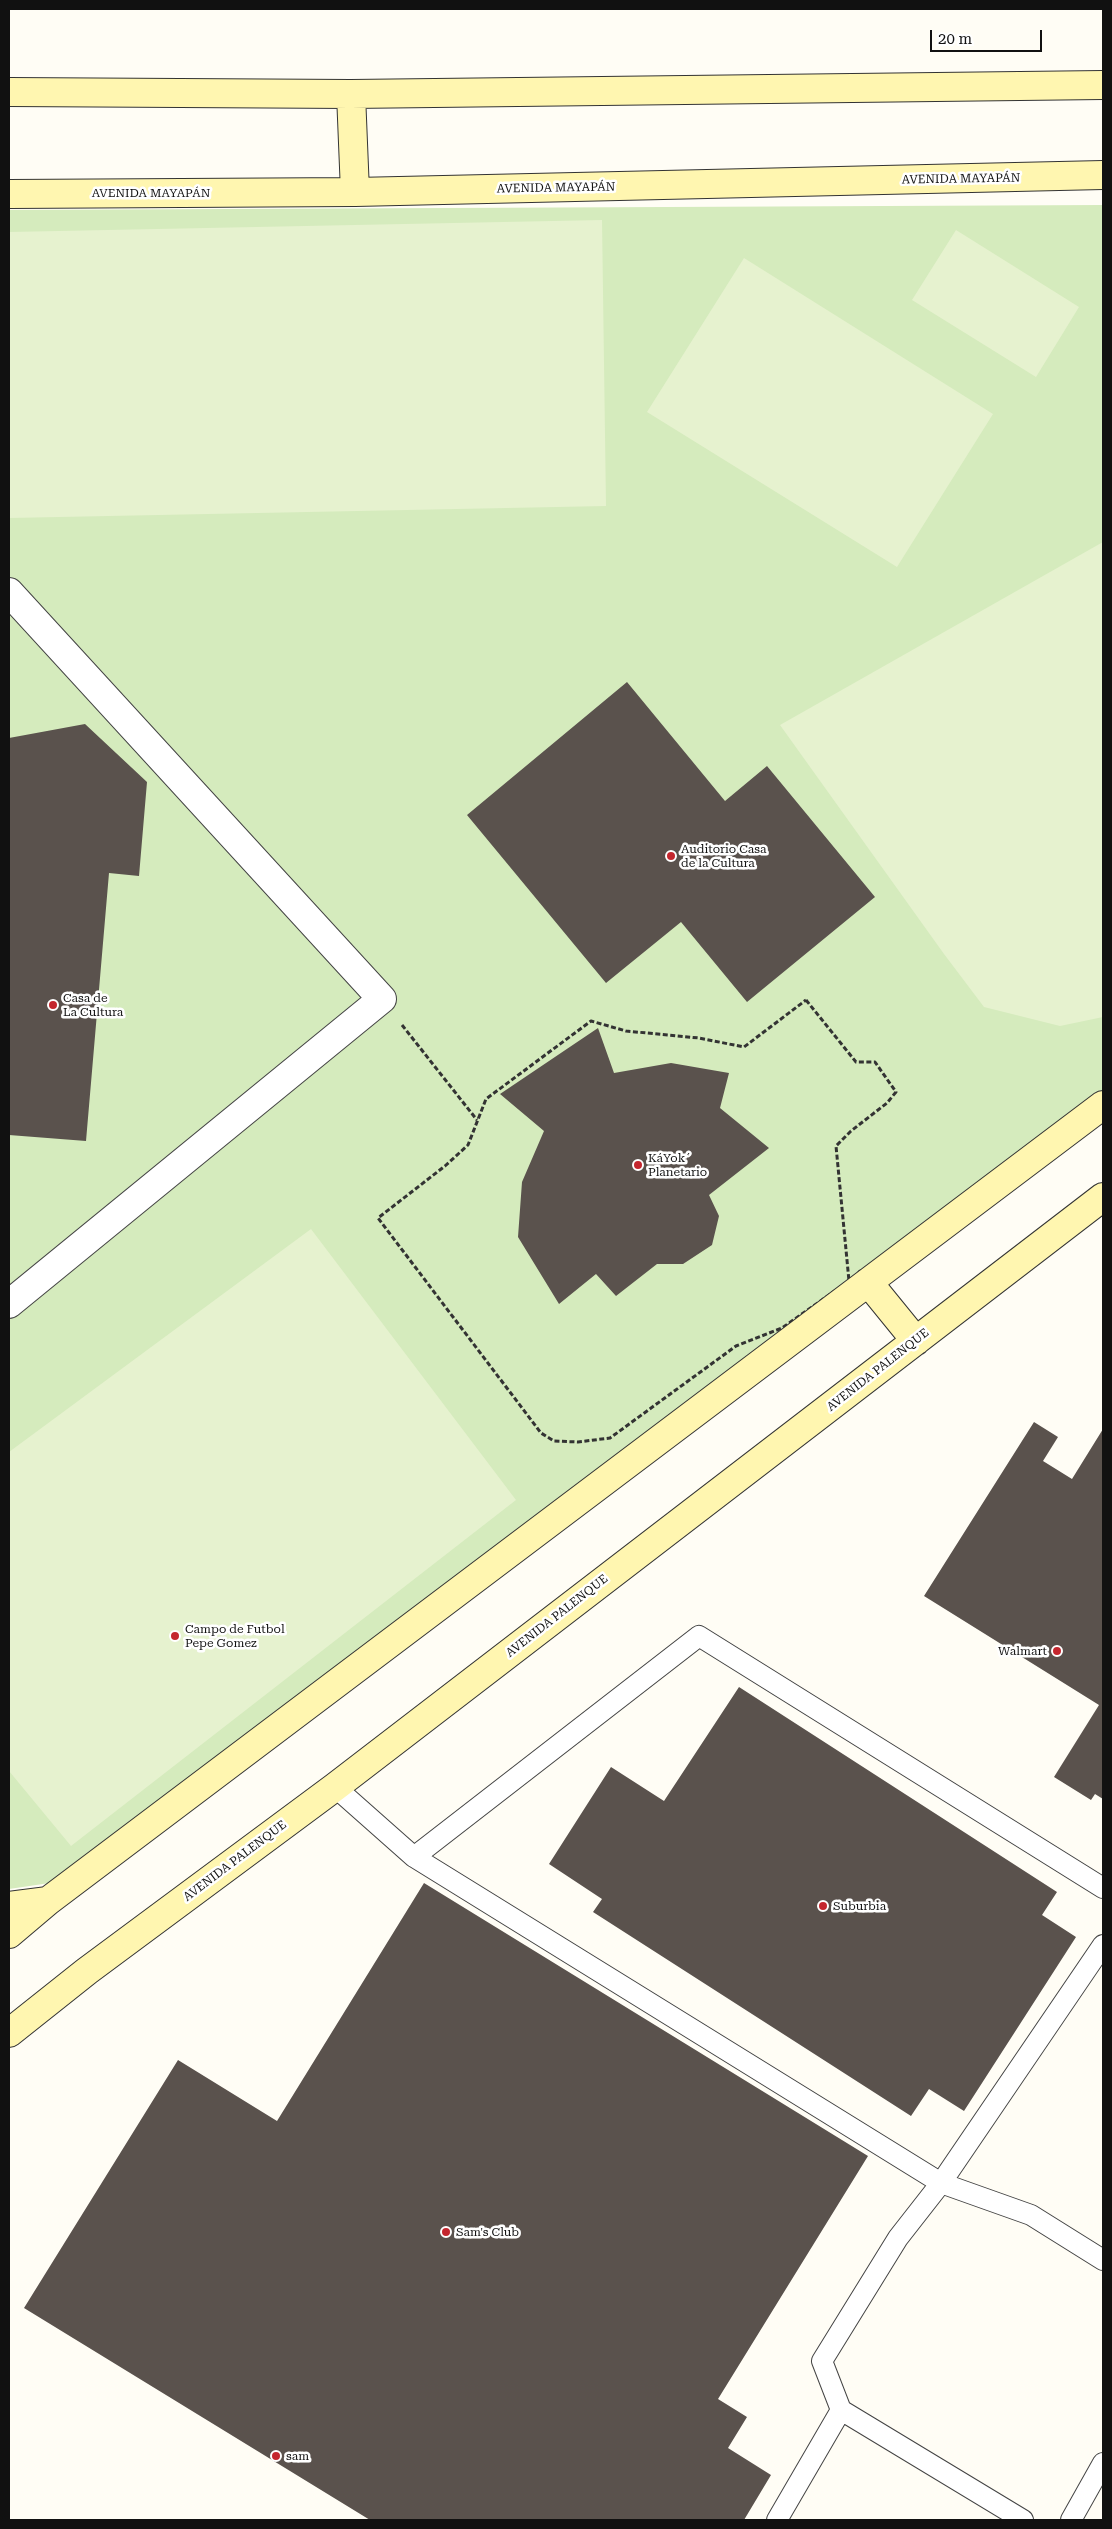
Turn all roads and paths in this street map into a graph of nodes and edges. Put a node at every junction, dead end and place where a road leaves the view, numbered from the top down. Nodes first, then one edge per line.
1 (1103, 85) edge
2 (9, 92) edge
3 (351, 94) junction
4 (1103, 175) edge
5 (355, 192) junction
6 (9, 194) edge
7 (9, 592) edge
8 (382, 1000) junction
9 (1103, 1105) edge
10 (478, 1120) junction
11 (1103, 1196) edge
12 (868, 1282) junction
13 (9, 1304) edge
14 (916, 1341) junction
15 (335, 1787) junction
16 (414, 1857) junction
17 (1103, 1888) edge
18 (48, 1901) junction
19 (9, 1906) edge
20 (9, 1934) edge
21 (1103, 1945) edge
22 (14, 2021) edge
23 (941, 2183) junction
24 (1103, 2260) edge
25 (841, 2410) junction
26 (1103, 2463) edge
27 (776, 2520) edge
28 (1023, 2520) edge
29 (1071, 2520) edge

1 - 3 street
2 - 3 street
3 - 5 street
4 - 5 street, AVENIDA MAYAPÁN
5 - 6 street, AVENIDA MAYAPÁN
7 - 8 street
8 - 10 path
8 - 13 street
9 - 12 street
10 - 10 path
11 - 14 street, AVENIDA PALENQUE
12 - 14 street
12 - 18 street
14 - 15 street, AVENIDA PALENQUE
15 - 16 lane
15 - 22 street, AVENIDA PALENQUE
16 - 17 lane
16 - 23 lane
18 - 19 street
18 - 20 street
21 - 23 lane
23 - 24 lane
23 - 25 lane
25 - 27 lane
25 - 28 lane
26 - 29 lane

